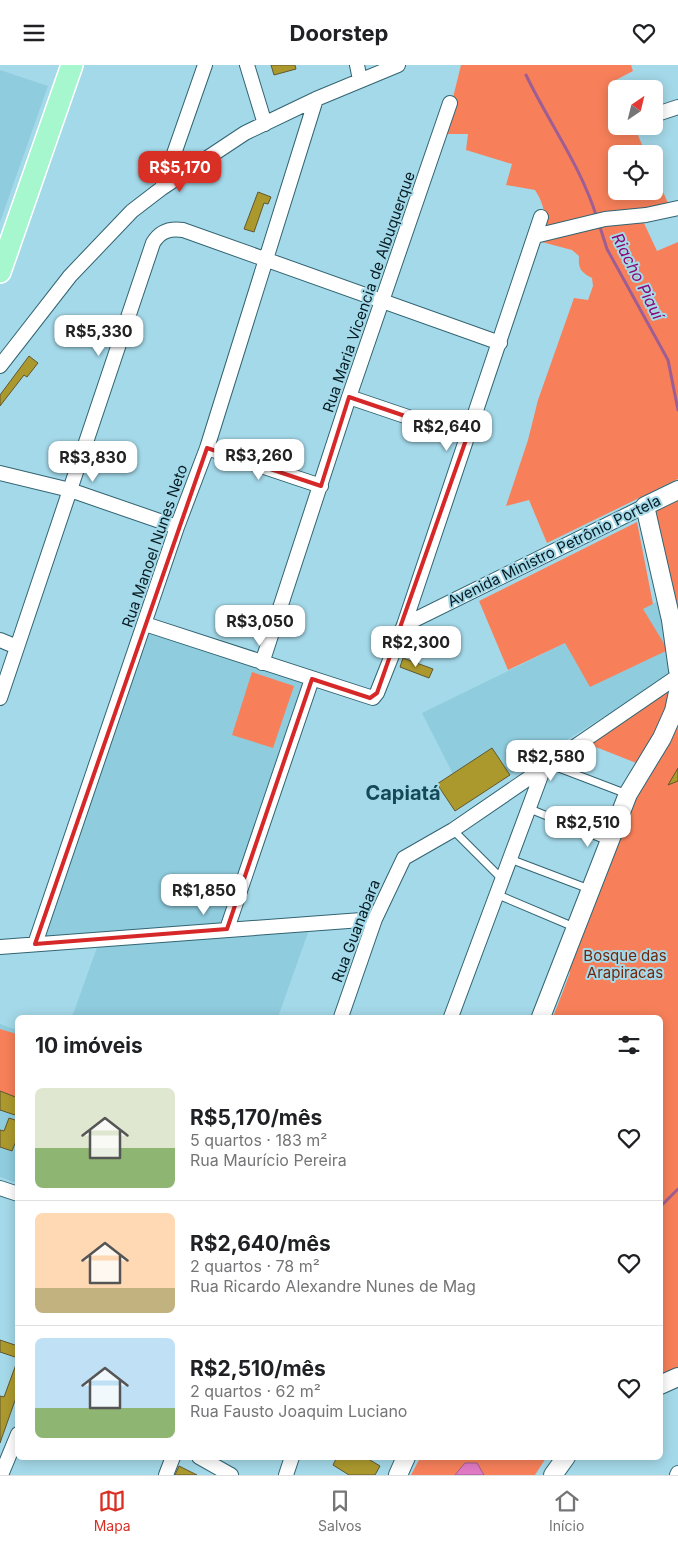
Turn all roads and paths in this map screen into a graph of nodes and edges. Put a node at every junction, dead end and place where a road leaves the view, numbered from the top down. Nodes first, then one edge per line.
1 (72, 65) edge
2 (205, 65) edge
3 (247, 65) edge
4 (357, 65) edge
5 (398, 65) edge
6 (360, 80) junction
7 (316, 99) junction
8 (450, 103) dead end
9 (678, 107) edge
10 (663, 112) edge
11 (265, 123) junction
12 (162, 188) junction
13 (678, 208) edge
14 (541, 217) dead end
15 (535, 236) junction
16 (4, 252) edge
17 (267, 260) junction
18 (0, 272) edge
19 (383, 301) junction
20 (500, 343) junction
21 (0, 366) edge
22 (350, 397) junction
23 (468, 437) junction
24 (207, 448) junction
25 (0, 473) edge
26 (321, 486) junction
27 (70, 490) junction
28 (678, 490) edge
29 (645, 506) junction
30 (177, 527) junction
31 (146, 624) junction
32 (404, 625) junction
33 (0, 640) edge
34 (17, 647) junction
35 (262, 663) junction
36 (678, 670) edge
37 (678, 676) edge
38 (312, 679) junction
39 (678, 692) edge
40 (0, 698) edge
41 (547, 767) junction
42 (628, 794) junction
43 (530, 809) junction
44 (453, 831) junction
45 (609, 841) junction
46 (510, 859) junction
47 (502, 878) junction
48 (590, 890) junction
49 (496, 894) junction
50 (375, 919) junction
51 (574, 927) junction
52 (227, 929) junction
53 (35, 944) junction
54 (0, 947) edge
55 (342, 1015) edge
56 (452, 1015) edge
57 (542, 1015) edge
58 (0, 1188) edge
59 (15, 1193) edge
60 (15, 1441) edge
61 (171, 1460) edge
62 (204, 1460) edge
63 (291, 1460) edge
64 (405, 1460) edge
65 (564, 1460) edge
66 (1, 1475) edge
67 (166, 1475) edge
68 (231, 1475) edge
69 (286, 1475) edge
70 (398, 1475) edge
71 (553, 1475) edge

1 - 16 main road
2 - 12 street
3 - 11 street
4 - 6 street
5 - 6 street
6 - 7 street
7 - 11 street
7 - 17 street, Rua Manoel Nunes Neto
8 - 19 street, Rua Maria Vicencia de Albuquerque
9 - 10 street
11 - 12 street
12 - 21 street
13 - 15 street
14 - 15 street
15 - 20 street
16 - 18 main road
17 - 19 street
17 - 24 street, Rua Manoel Nunes Neto
17 - 27 street
19 - 20 street
19 - 22 street, Rua Maria Vicencia de Albuquerque
20 - 23 street
22 - 23 street
22 - 26 street, Rua Maria Vicencia de Albuquerque
23 - 32 street
24 - 26 street
24 - 30 street, Rua Manoel Nunes Neto
25 - 27 street
26 - 35 street, Rua Maria Vicencia de Albuquerque
27 - 30 street
27 - 34 street
28 - 29 street, Avenida Ministro Petrônio Portela
29 - 32 street, Avenida Ministro Petrônio Portela
29 - 36 street
30 - 31 street, Rua Manoel Nunes Neto
31 - 35 street
31 - 53 street, Rua Manoel Nunes Neto
32 - 38 street
33 - 34 street
34 - 40 street
35 - 38 street
37 - 41 street
38 - 52 street
39 - 42 street
41 - 42 lane
41 - 43 street
41 - 44 street
42 - 45 street
43 - 45 lane
43 - 46 street
44 - 47 lane
44 - 50 street, Rua Guanabara
45 - 48 street
46 - 47 street
46 - 48 lane
47 - 49 street
48 - 51 street
49 - 51 lane
49 - 56 street
50 - 52 street
50 - 55 street, Rua Guanabara
51 - 57 street
52 - 53 street
53 - 54 street
58 - 59 street
60 - 66 street
61 - 67 street
62 - 68 street
63 - 69 street
64 - 70 street
65 - 71 street

